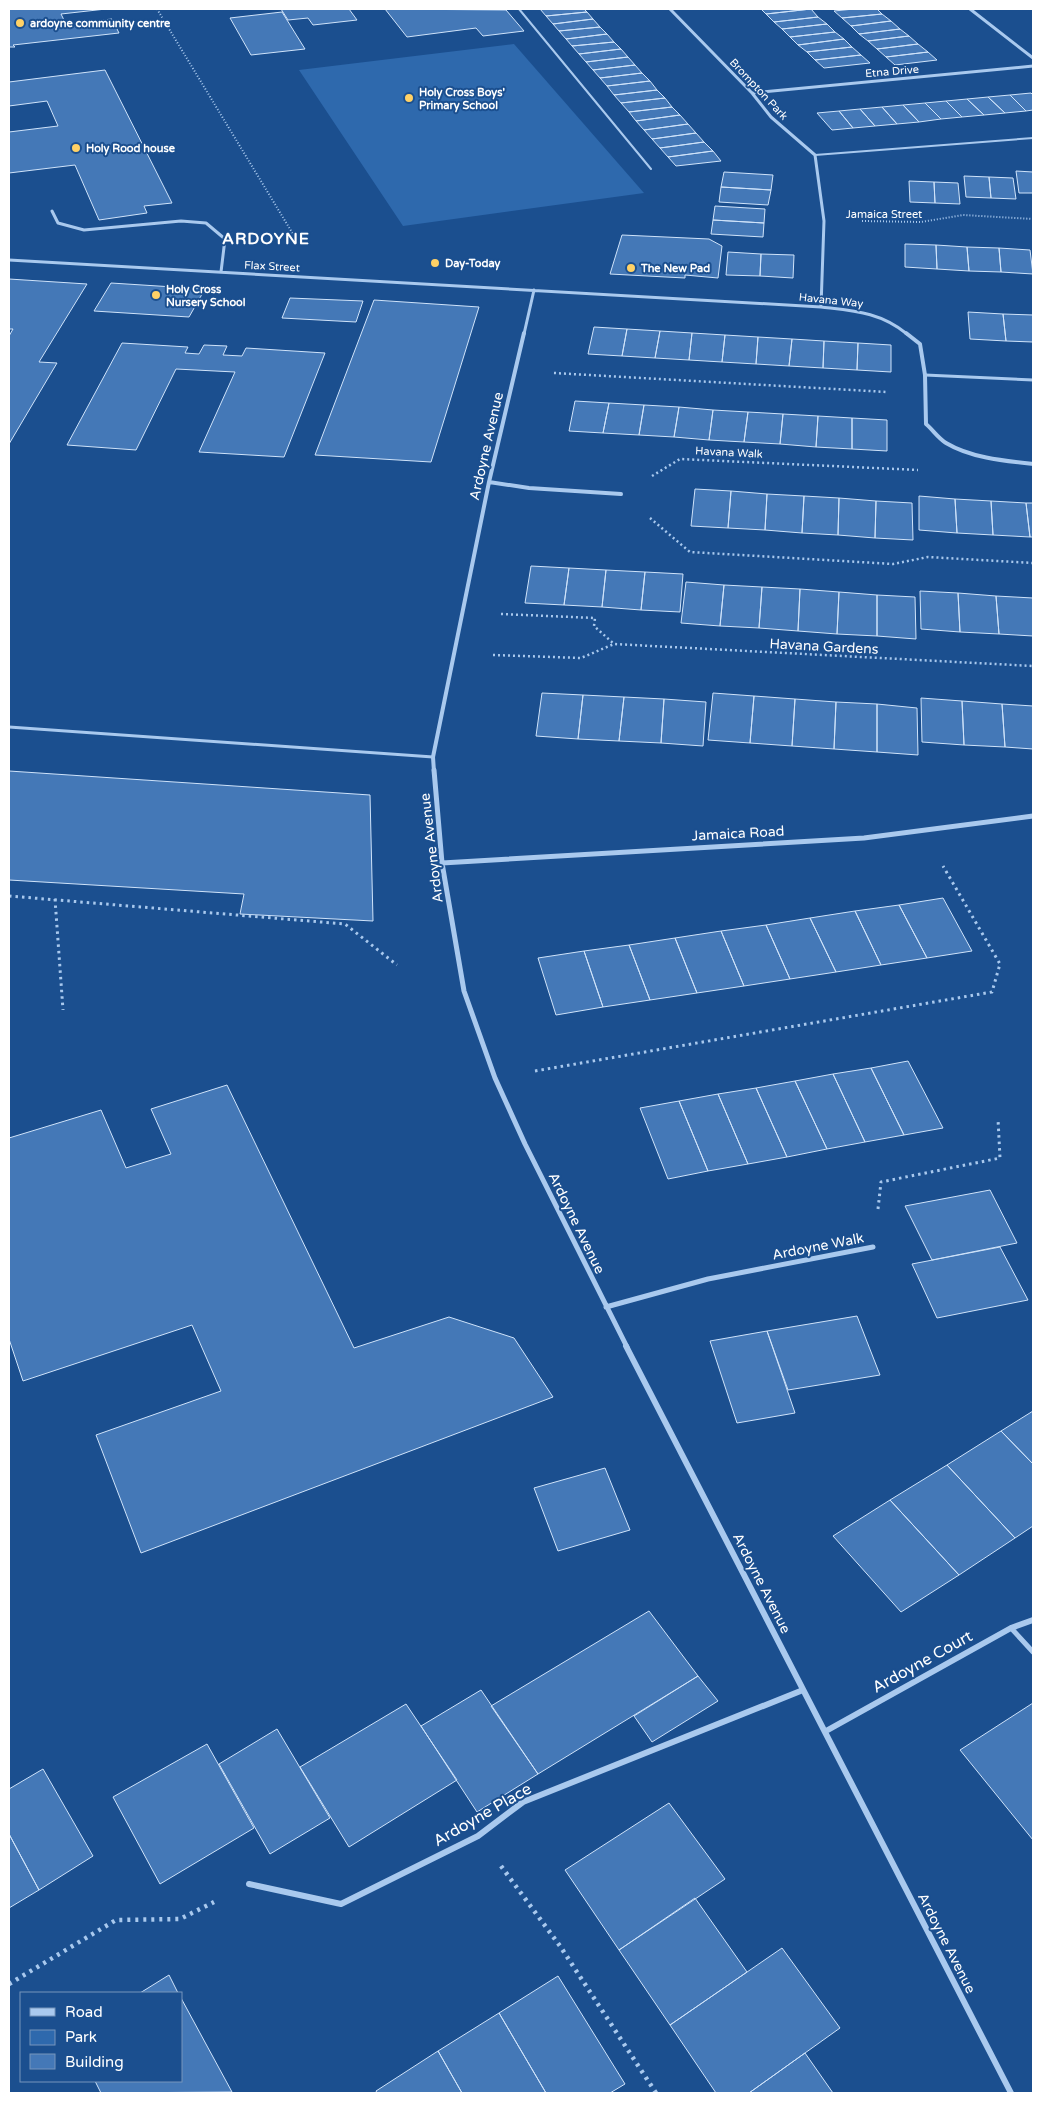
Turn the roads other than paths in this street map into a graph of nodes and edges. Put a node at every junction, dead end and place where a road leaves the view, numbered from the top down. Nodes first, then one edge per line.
1 (519, 9) edge
2 (670, 9) edge
3 (970, 9) edge
4 (1033, 58) edge
5 (1033, 66) edge
6 (752, 93) junction
7 (1033, 138) edge
8 (815, 155) junction
9 (650, 169) dead end
10 (52, 212) dead end
11 (9, 260) edge
12 (221, 272) junction
13 (534, 290) junction
14 (821, 306) junction
15 (925, 375) junction
16 (1033, 380) edge
17 (1033, 464) edge
18 (489, 482) junction
19 (621, 494) road end
20 (9, 728) edge
21 (433, 757) junction
22 (1033, 816) edge
23 (442, 863) junction
24 (873, 1246) road end
25 (606, 1307) junction
26 (1033, 1620) edge
27 (1011, 1628) junction
28 (1033, 1652) edge
29 (803, 1690) junction
30 (826, 1731) junction
31 (249, 1884) road end
32 (1010, 2093) edge

1 - 9 lane
2 - 6 street, Brompton Park
3 - 4 street
5 - 6 street, Etna Drive
6 - 8 street, Brompton Park
7 - 8 lane
8 - 14 street
10 - 12 street
11 - 12 street, Flax Street
12 - 13 street, Flax Street
13 - 14 street, Havana Way
13 - 18 street, Ardoyne Avenue
14 - 15 street, Havana Way
15 - 16 lane
15 - 17 street, Havana Way
18 - 19 street
18 - 21 street, Ardoyne Avenue
20 - 21 lane
21 - 23 street, Ardoyne Avenue
22 - 23 street, Jamaica Road
23 - 25 street, Ardoyne Avenue
24 - 25 street, Ardoyne Walk
25 - 29 street, Ardoyne Avenue
26 - 27 street, Ardoyne Court
27 - 28 lane
27 - 30 street, Ardoyne Court
29 - 30 street, Ardoyne Avenue
29 - 31 street, Ardoyne Place
30 - 32 street, Ardoyne Avenue

